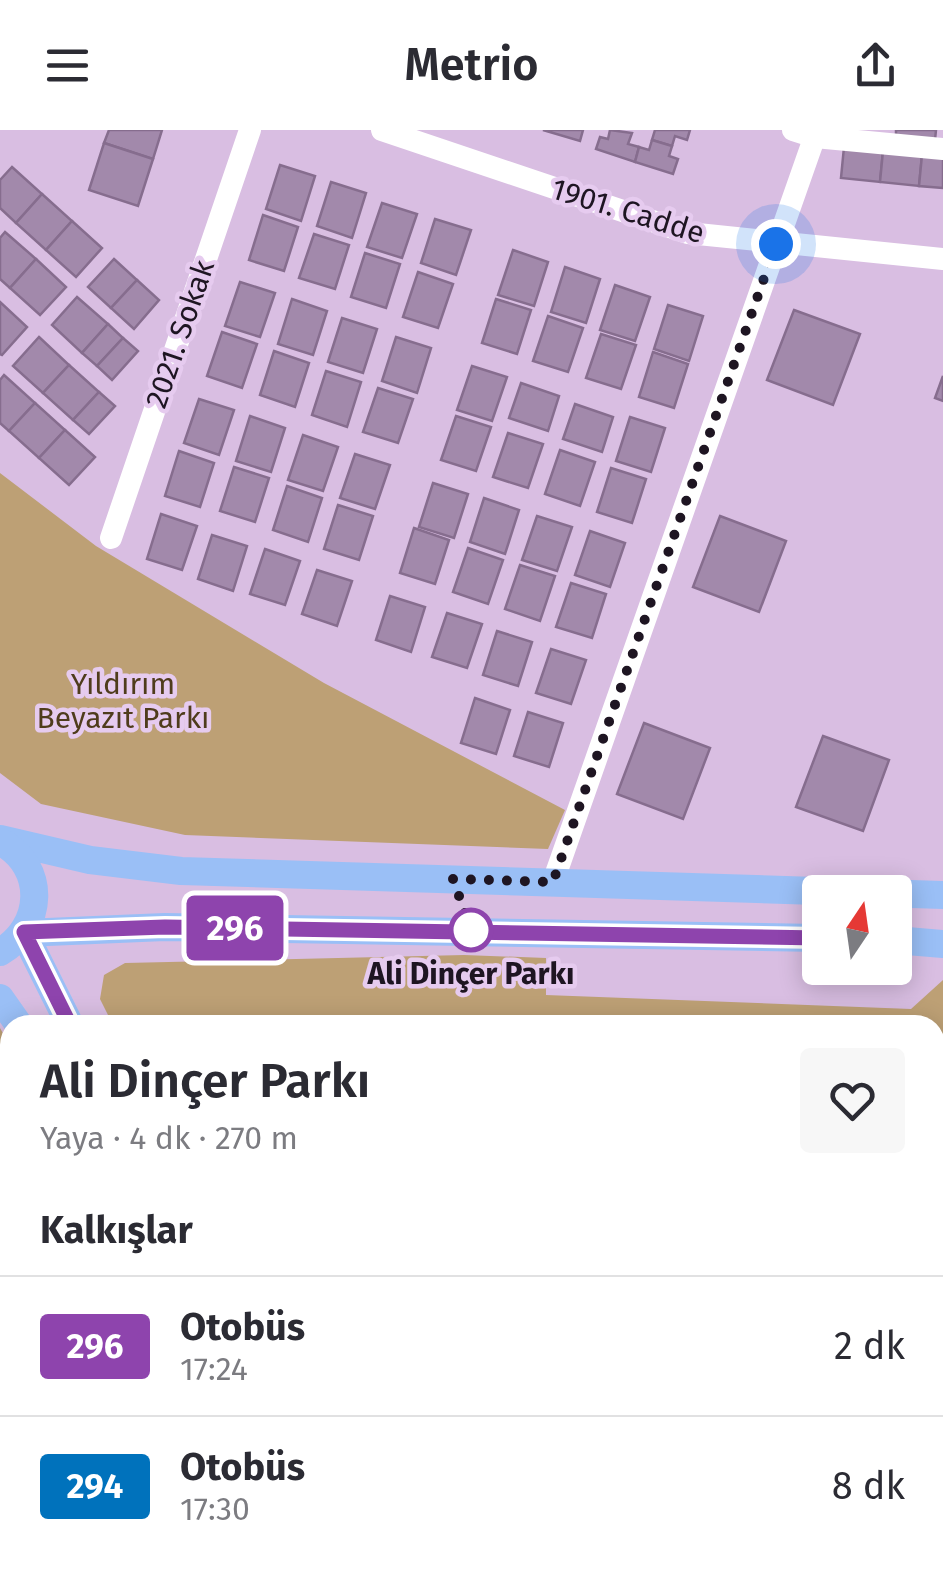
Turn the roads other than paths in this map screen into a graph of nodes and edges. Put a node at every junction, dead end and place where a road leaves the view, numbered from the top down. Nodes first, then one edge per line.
1 (250, 130) edge
2 (382, 130) edge
3 (808, 132) edge
4 (943, 149) edge
5 (776, 244) junction
6 (943, 260) edge
7 (111, 538) dead end
8 (0, 840) edge
9 (553, 882) junction
10 (943, 895) edge
11 (24, 932) junction
12 (802, 938) edge
13 (912, 941) edge
14 (943, 944) edge
15 (0, 952) edge
16 (65, 1015) edge

1 - 7 street, 2021. Sokak
2 - 5 street, 1901. Cadde
3 - 4 street
3 - 5 street
5 - 6 street, 1901. Cadde
5 - 9 street
8 - 9 main road
8 - 11 main road
9 - 10 main road
11 - 12 main road
11 - 15 main road
11 - 16 main road
13 - 14 main road

